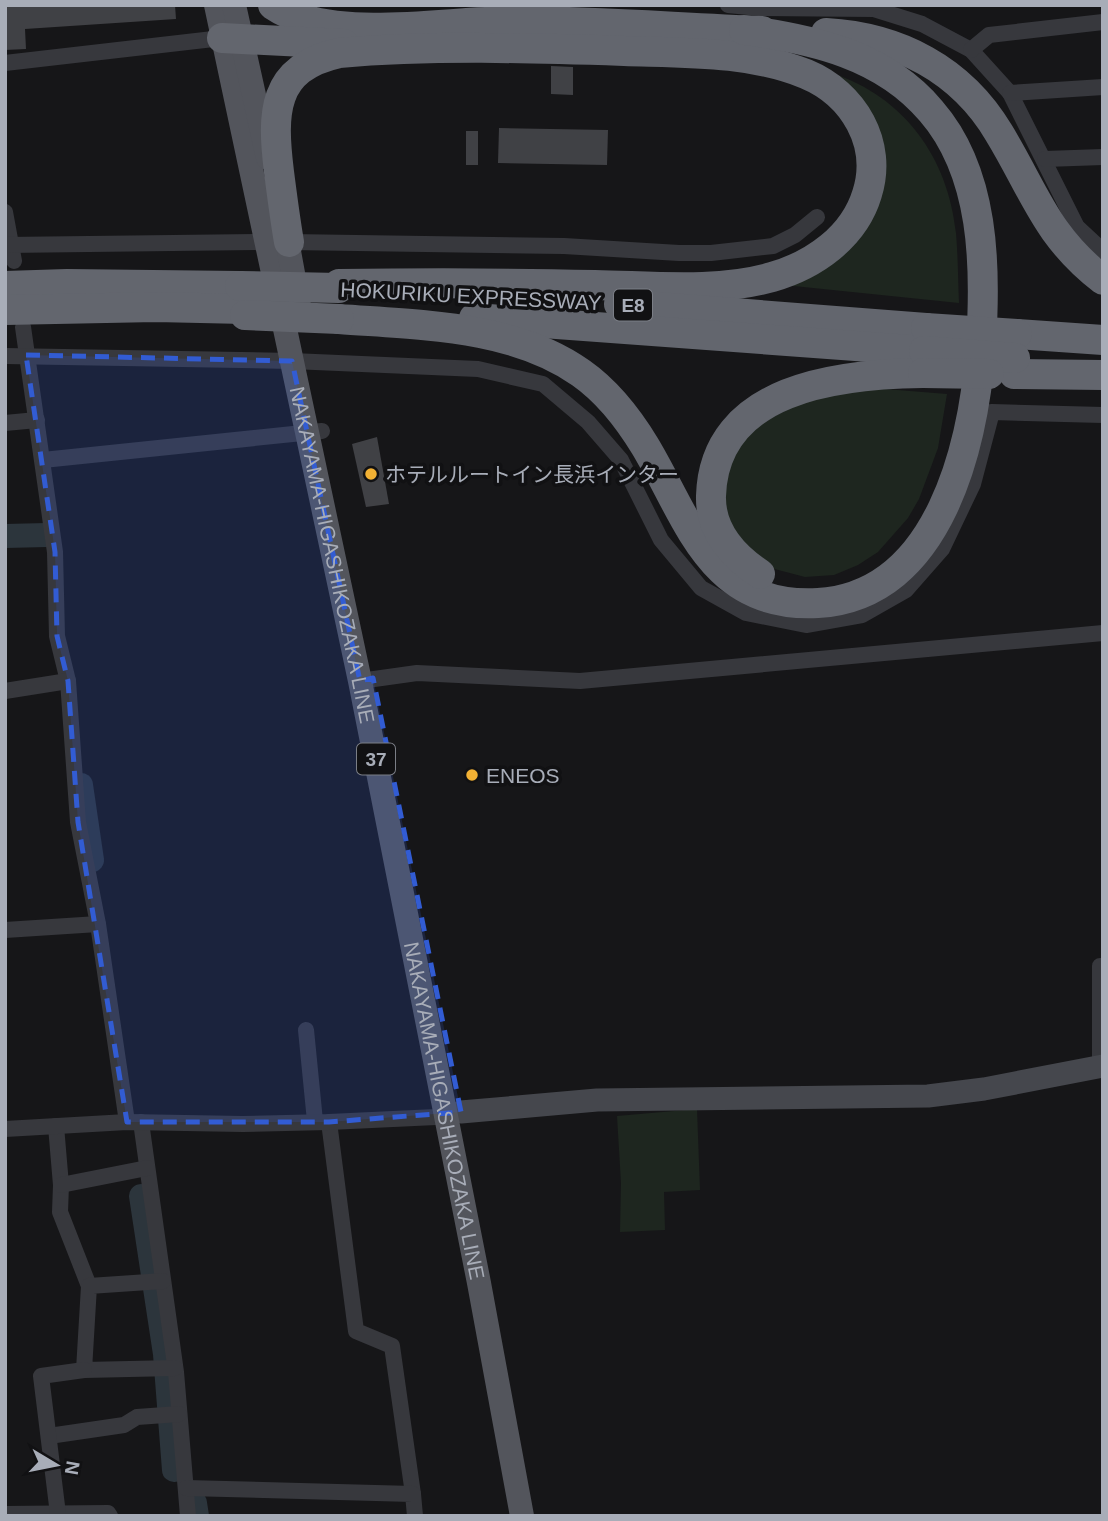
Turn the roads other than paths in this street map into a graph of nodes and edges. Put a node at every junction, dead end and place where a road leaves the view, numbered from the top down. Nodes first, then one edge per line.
1 (216, 5) edge
2 (273, 5) edge
3 (739, 12) edge
4 (1103, 22) edge
5 (342, 26) junction
6 (234, 29) edge
7 (514, 48) junction
8 (971, 50) junction
9 (700, 54) junction
10 (5, 63) edge
11 (1103, 88) edge
12 (1010, 93) junction
13 (1103, 157) edge
14 (1045, 159) junction
15 (5, 212) edge
16 (817, 217) dead end
17 (277, 242) junction
18 (8, 245) edge
19 (1103, 251) edge
20 (10, 274) edge
21 (1103, 280) edge
22 (339, 301) junction
23 (243, 303) junction
24 (14, 319) edge
25 (1103, 340) edge
26 (924, 351) junction
27 (26, 355) junction
28 (1015, 355) junction
29 (5, 356) edge
30 (300, 361) junction
31 (1103, 363) edge
32 (1103, 375) edge
33 (1103, 415) edge
34 (37, 420) junction
35 (5, 423) edge
36 (315, 432) junction
37 (43, 460) junction
38 (1103, 633) edge
39 (367, 679) junction
40 (68, 681) junction
41 (5, 691) edge
42 (98, 925) junction
43 (5, 930) edge
44 (1103, 966) edge
45 (306, 1030) dead end
46 (1101, 1066) edge
47 (453, 1114) junction
48 (134, 1122) junction
49 (322, 1122) junction
50 (56, 1126) junction
51 (5, 1129) edge
52 (147, 1168) junction
53 (61, 1185) junction
54 (163, 1281) junction
55 (89, 1286) junction
56 (175, 1368) junction
57 (83, 1370) junction
58 (179, 1414) junction
59 (48, 1436) junction
60 (186, 1488) junction
61 (412, 1493) junction
62 (5, 1514) edge
63 (58, 1514) junction
64 (110, 1516) edge
65 (188, 1516) edge
66 (415, 1516) edge
67 (523, 1516) edge
68 (537, 1516) edge

1 - 6 main road, NAKAYAMA-HIGASHIKOZAKA LINE / 37
2 - 5 highway
3 - 5 highway
3 - 8 street
3 - 21 highway
3 - 22 highway
4 - 8 street
5 - 6 highway
6 - 7 highway
6 - 10 street
6 - 17 main road, NAKAYAMA-HIGASHIKOZAKA LINE / 37
7 - 9 highway
7 - 17 highway
8 - 12 street
9 - 22 highway
9 - 26 highway
11 - 12 street
12 - 14 street
13 - 14 street
14 - 19 street
15 - 18 street
16 - 17 street
17 - 18 street
17 - 30 main road, NAKAYAMA-HIGASHIKOZAKA LINE / 37
18 - 20 street
20 - 23 highway, HOKURIKU EXPRESSWAY / E8
22 - 23 highway, bridge
22 - 23 highway, HOKURIKU EXPRESSWAY / E8, bridge
22 - 26 highway, HOKURIKU EXPRESSWAY / E8
23 - 24 highway
24 - 27 street
25 - 28 highway, HOKURIKU EXPRESSWAY / E8
26 - 28 highway, HOKURIKU EXPRESSWAY / E8, bridge
26 - 28 highway, bridge
27 - 29 street
27 - 30 street
27 - 34 street
28 - 31 highway, HOKURIKU EXPRESSWAY / E8
28 - 32 highway
30 - 33 street
30 - 36 main road, NAKAYAMA-HIGASHIKOZAKA LINE / 37
34 - 35 street
34 - 37 street
36 - 37 street
36 - 39 main road, NAKAYAMA-HIGASHIKOZAKA LINE / 37
37 - 40 street
38 - 39 street
39 - 47 main road, NAKAYAMA-HIGASHIKOZAKA LINE / 37
40 - 41 street
40 - 42 street
42 - 43 street
42 - 48 street
44 - 46 street
45 - 49 street
46 - 47 street
47 - 49 street
47 - 67 main road, NAKAYAMA-HIGASHIKOZAKA LINE / 37
47 - 68 main road, NAKAYAMA-HIGASHIKOZAKA LINE / 37
48 - 49 street
48 - 50 street
48 - 52 street
49 - 61 street
50 - 51 street
50 - 53 street
52 - 53 street
52 - 54 street
53 - 55 street
54 - 55 street
54 - 56 street
55 - 57 street
56 - 57 street
56 - 58 street
57 - 59 street
58 - 59 street
58 - 60 street
59 - 63 street
60 - 61 street
60 - 65 street
61 - 66 street
62 - 63 street
63 - 64 street

